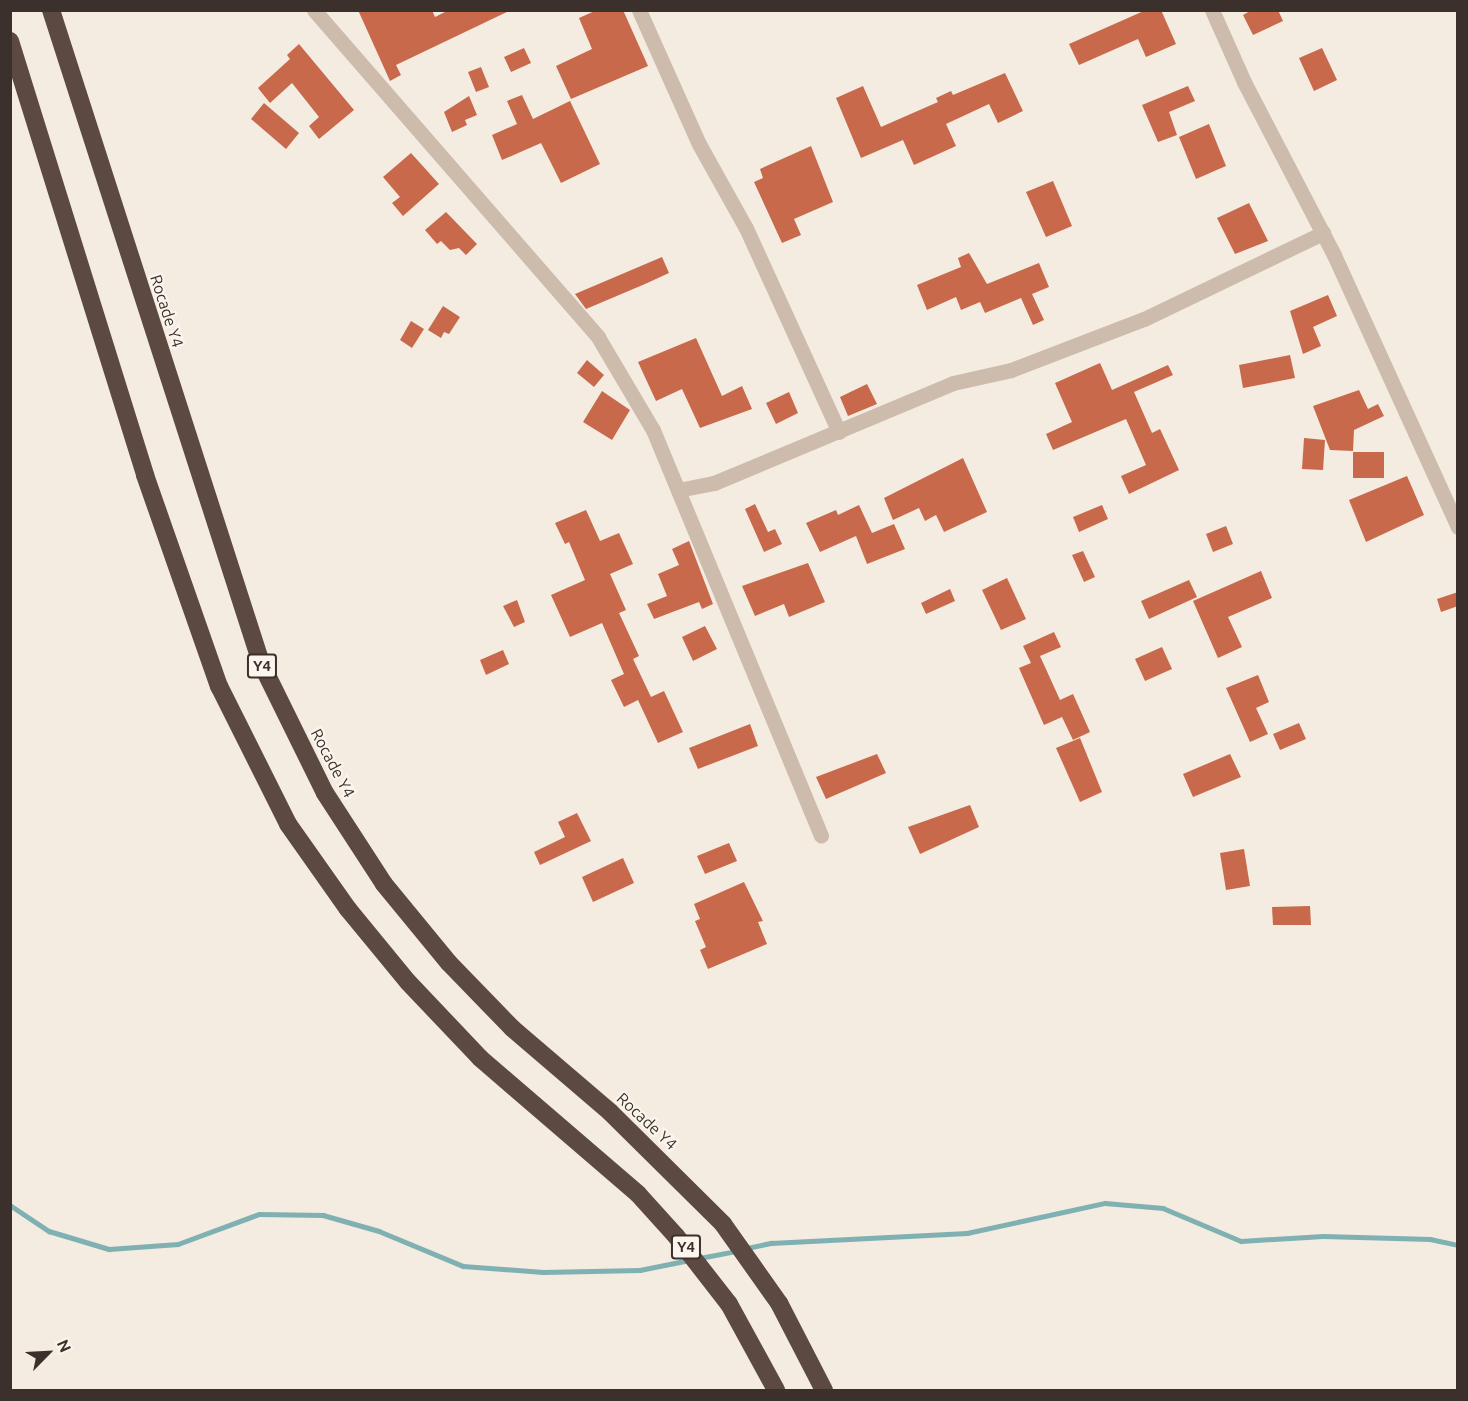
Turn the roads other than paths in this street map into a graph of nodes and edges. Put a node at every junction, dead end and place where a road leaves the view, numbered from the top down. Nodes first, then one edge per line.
1 (51, 10) edge
2 (315, 10) edge
3 (639, 10) edge
4 (1212, 10) edge
5 (10, 41) edge
6 (1323, 233) junction
7 (839, 432) junction
8 (678, 490) junction
9 (1458, 527) edge
10 (821, 836) dead end
11 (776, 1390) edge
12 (824, 1390) edge

1 - 12 highway, Rocade Y4 / Y4
2 - 8 street
3 - 7 street
4 - 6 street
5 - 11 highway, Y4
6 - 7 street
6 - 9 street
7 - 8 street
8 - 10 street

